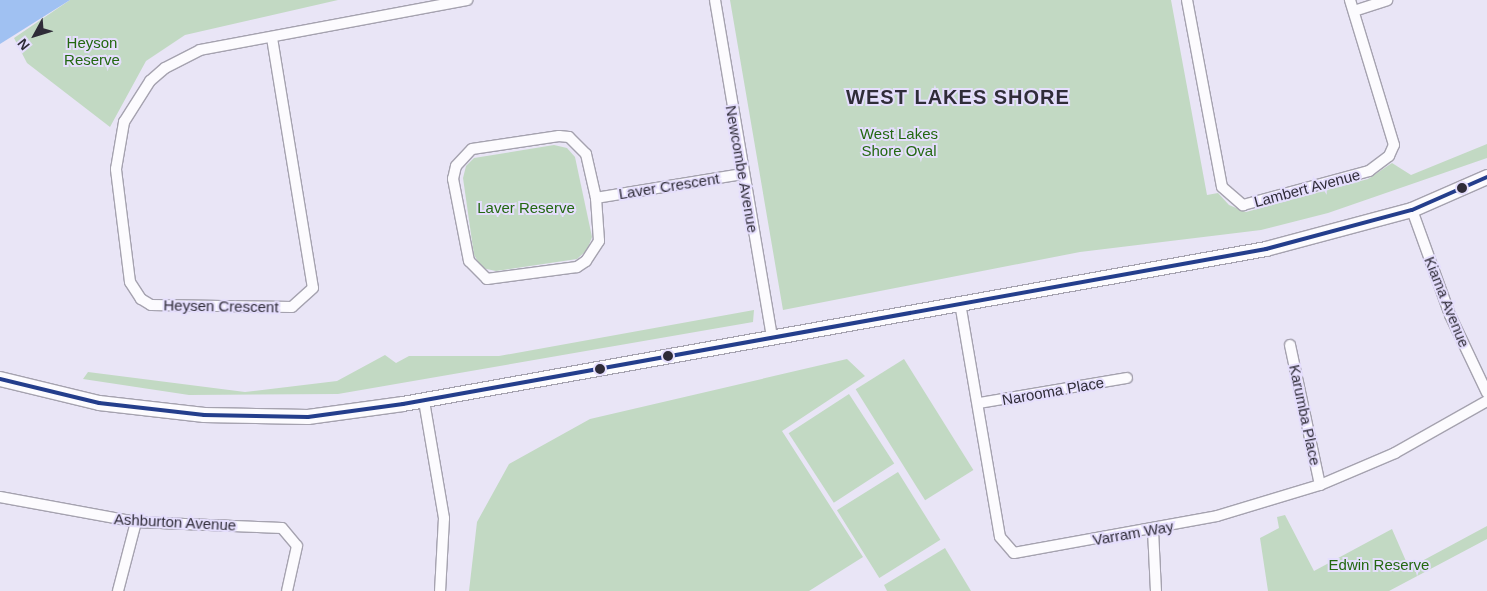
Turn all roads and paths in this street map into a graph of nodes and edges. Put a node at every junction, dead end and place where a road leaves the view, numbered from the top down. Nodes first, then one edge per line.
1 (466, 0) edge
2 (715, 0) edge
3 (1187, 0) edge
4 (1350, 0) edge
5 (1387, 0) edge
6 (423, 4) edge
7 (1354, 11) junction
8 (272, 38) junction
9 (742, 174) junction
10 (1487, 177) edge
11 (596, 198) junction
12 (1412, 210) junction
13 (960, 303) junction
14 (772, 337) junction
15 (1290, 345) dead end
16 (1127, 378) dead end
17 (0, 379) edge
18 (1487, 393) edge
19 (424, 401) junction
20 (1487, 401) edge
21 (979, 404) junction
22 (1320, 485) junction
23 (0, 497) edge
24 (136, 522) junction
25 (1153, 530) junction
26 (118, 591) edge
27 (287, 591) edge
28 (440, 591) edge
29 (1156, 591) edge

1 - 6 street, Heysen Crescent
2 - 9 street, Newcombe Avenue
3 - 7 street, Lambert Avenue
4 - 7 street, Lambert Avenue
5 - 7 street
6 - 8 street, Heysen Crescent
8 - 8 street, Heysen Crescent
9 - 11 street, Laver Crescent
9 - 14 street, Newcombe Avenue
10 - 12 street
11 - 11 street
12 - 13 street
12 - 18 street, Kiama Avenue
13 - 14 street
13 - 21 street, Varram Way
14 - 19 street
15 - 22 street, Karumba Place
16 - 21 street, Narooma Place
17 - 19 street
19 - 28 street
20 - 22 street, Varram Way
21 - 25 street, Varram Way
22 - 25 street, Varram Way
23 - 24 street, Ashburton Avenue
24 - 26 street
24 - 27 street, Ashburton Avenue
25 - 29 street

